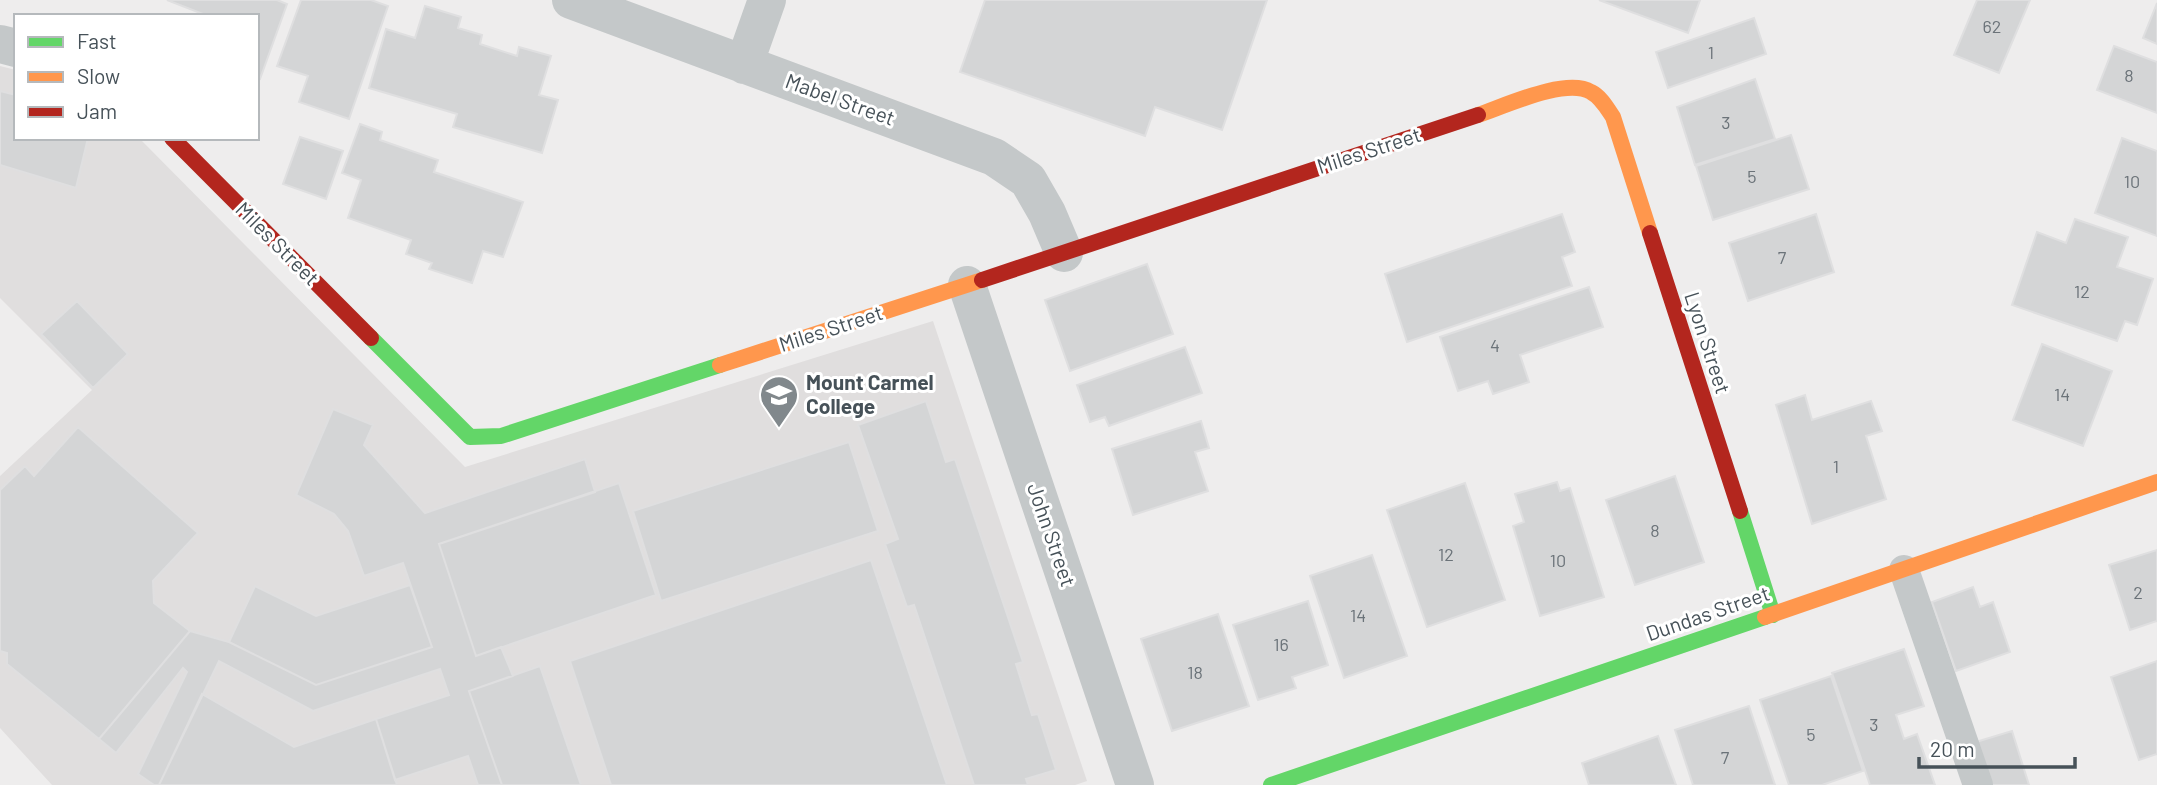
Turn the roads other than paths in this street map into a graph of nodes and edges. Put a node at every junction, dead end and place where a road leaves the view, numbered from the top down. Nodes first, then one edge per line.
1 (571, 0) edge
2 (767, 0) edge
3 (744, 65) junction
4 (1591, 90) joint
5 (174, 140) edge
6 (1064, 253) junction
7 (967, 285) junction
8 (2157, 482) edge
9 (1904, 570) junction
10 (1773, 615) junction
11 (1135, 785) edge
12 (1271, 785) edge
13 (1978, 785) edge

1 - 3 street, Mabel Street
2 - 3 street
3 - 6 street, Mabel Street
4 - 6 street, Miles Street
4 - 10 street, Lyon Street
5 - 7 street, Miles Street
6 - 7 street, Miles Street
7 - 11 street, John Street
8 - 9 street, Dundas Street
9 - 10 street, Dundas Street
9 - 13 lane
10 - 12 street, Dundas Street

